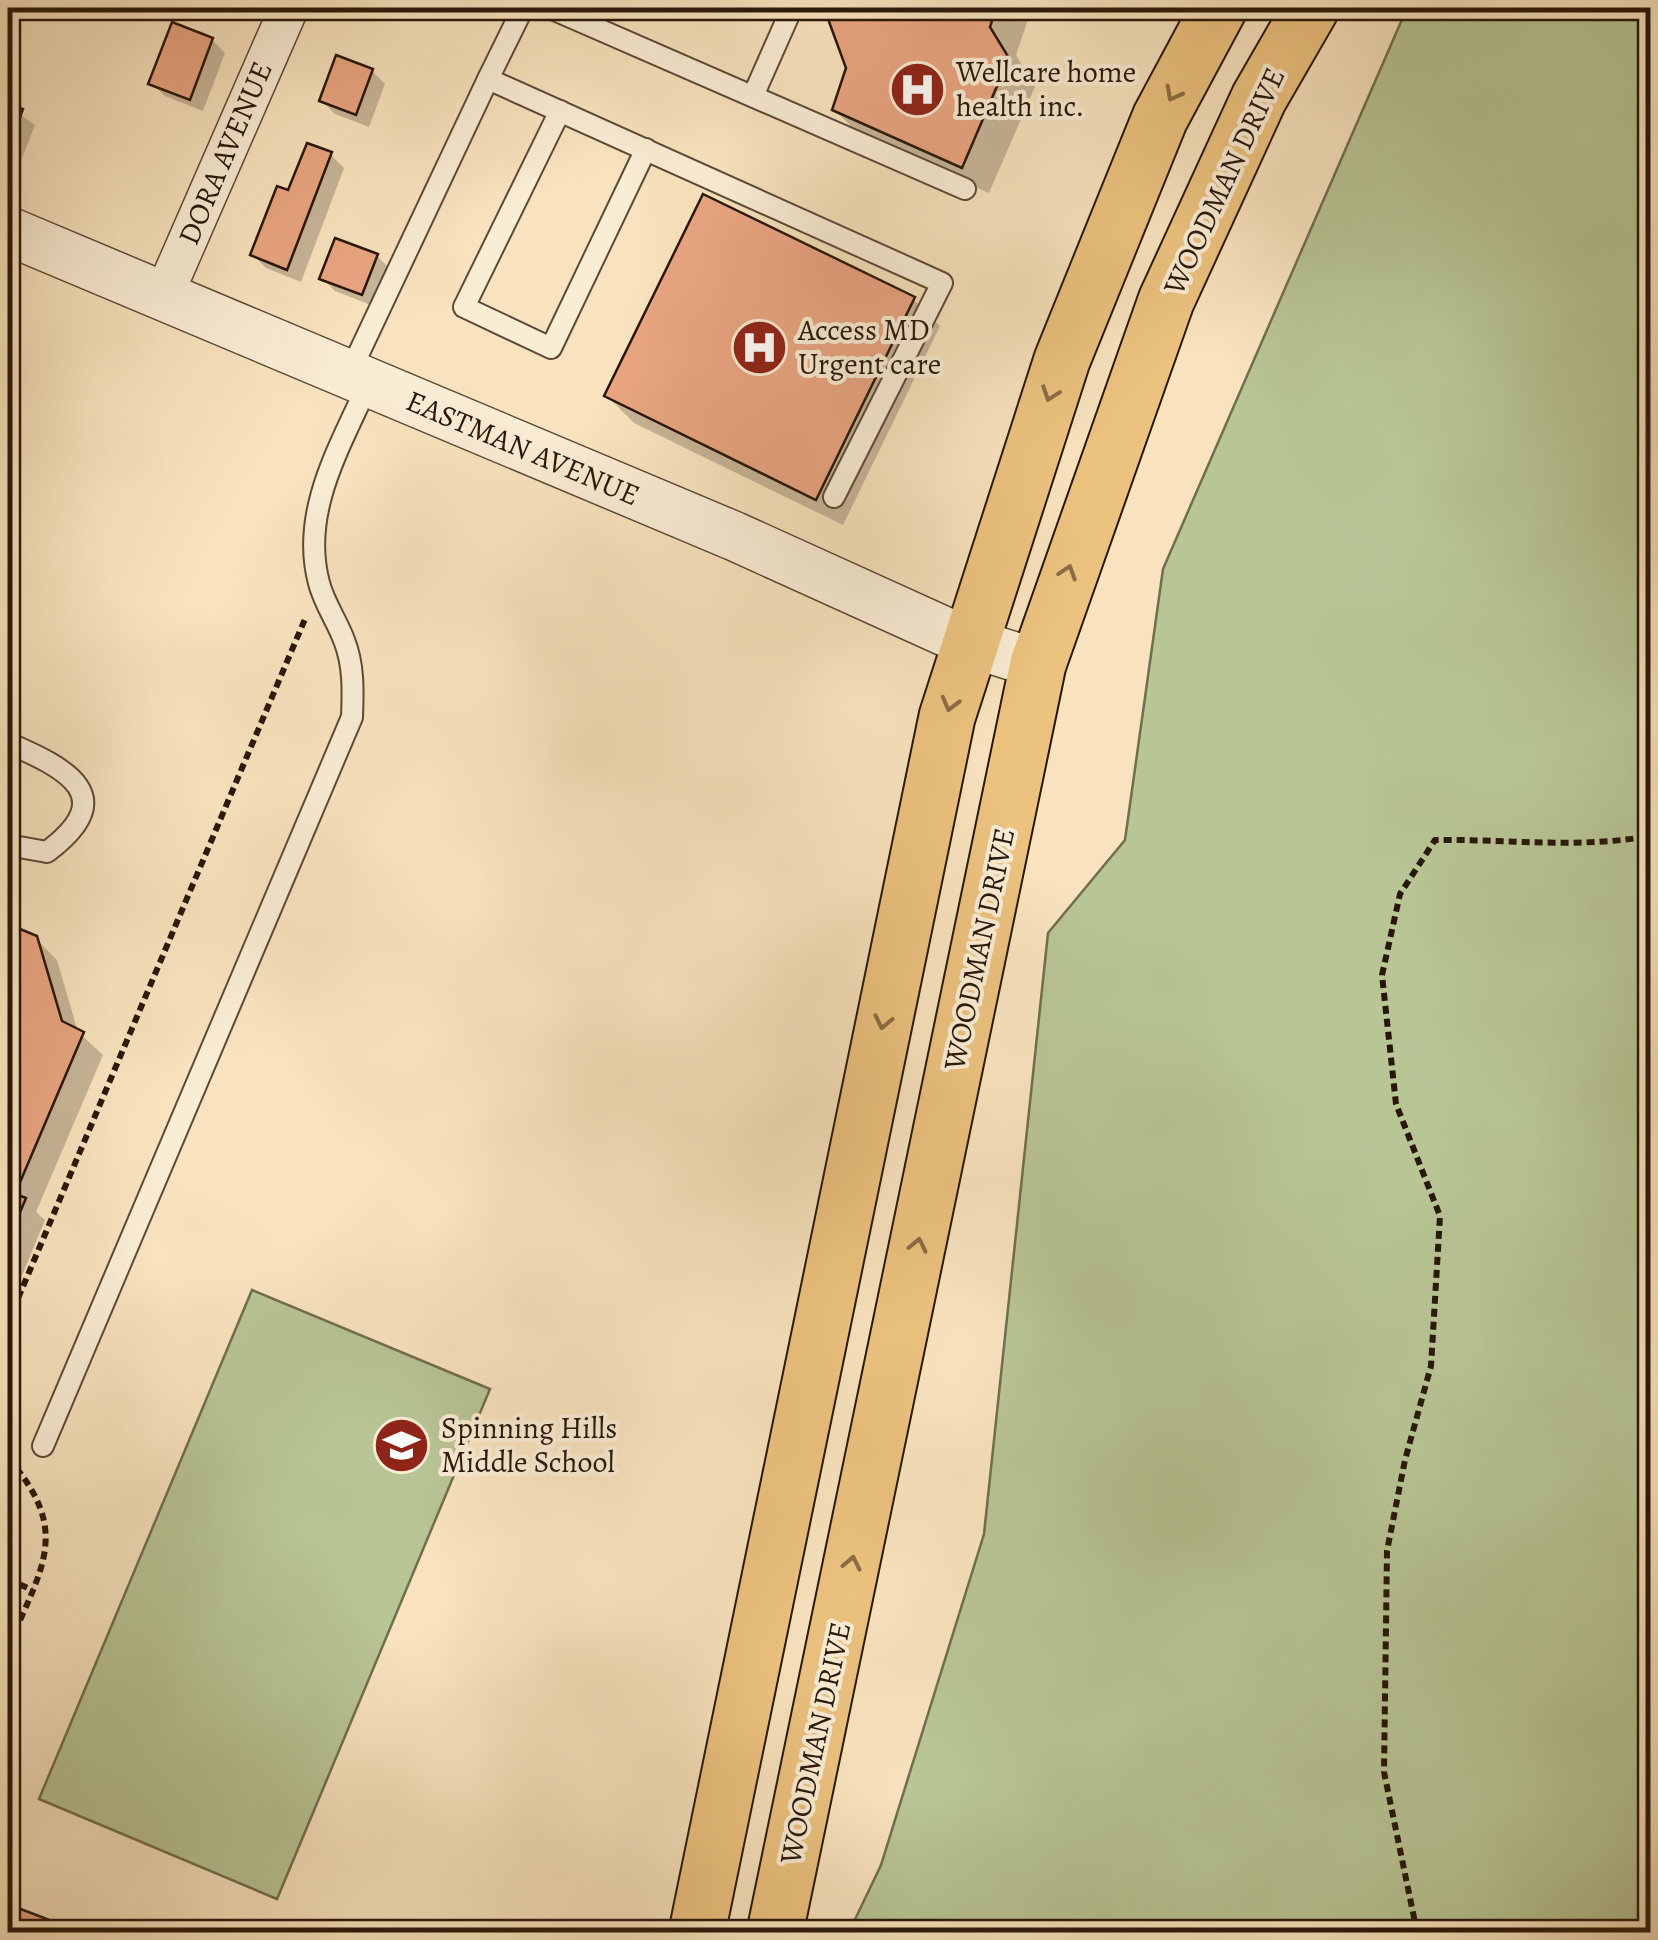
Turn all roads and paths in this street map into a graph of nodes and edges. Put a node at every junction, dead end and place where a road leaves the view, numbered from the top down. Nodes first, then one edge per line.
1 (289, 8) edge
2 (524, 8) edge
3 (550, 8) edge
4 (792, 8) edge
5 (1218, 8) edge
6 (1310, 8) edge
7 (488, 79) junction
8 (753, 96) junction
9 (560, 111) junction
10 (646, 149) junction
11 (966, 189) dead end
12 (8, 231) edge
13 (162, 299) junction
14 (358, 380) junction
15 (834, 497) dead end
16 (319, 584) junction
17 (968, 642) junction
18 (1038, 664) junction
19 (8, 743) edge
20 (1650, 836) edge
21 (8, 845) edge
22 (8, 1322) edge
23 (43, 1446) dead end
24 (8, 1459) edge
25 (8, 1579) edge
26 (32, 1590) junction
27 (8, 1648) edge
28 (697, 1932) edge
29 (776, 1932) edge
30 (1417, 1932) edge

1 - 13 street, DORA AVENUE
2 - 7 lane
3 - 8 lane
4 - 8 lane
5 -> 17 main road
18 -> 6 main road, WOODMAN DRIVE
7 - 9 lane
7 - 14 lane
8 - 11 lane
9 - 10 lane
9 - 10 lane
10 - 15 lane
12 - 13 street, EASTMAN AVENUE
13 - 14 street, EASTMAN AVENUE
14 - 16 lane
14 - 17 street, EASTMAN AVENUE
16 - 22 path
16 - 23 lane
17 - 18 street, EASTMAN AVENUE
17 -> 28 main road
29 -> 18 main road, WOODMAN DRIVE
19 - 21 lane
20 - 30 path
24 - 26 path
25 - 26 path
26 - 27 path

